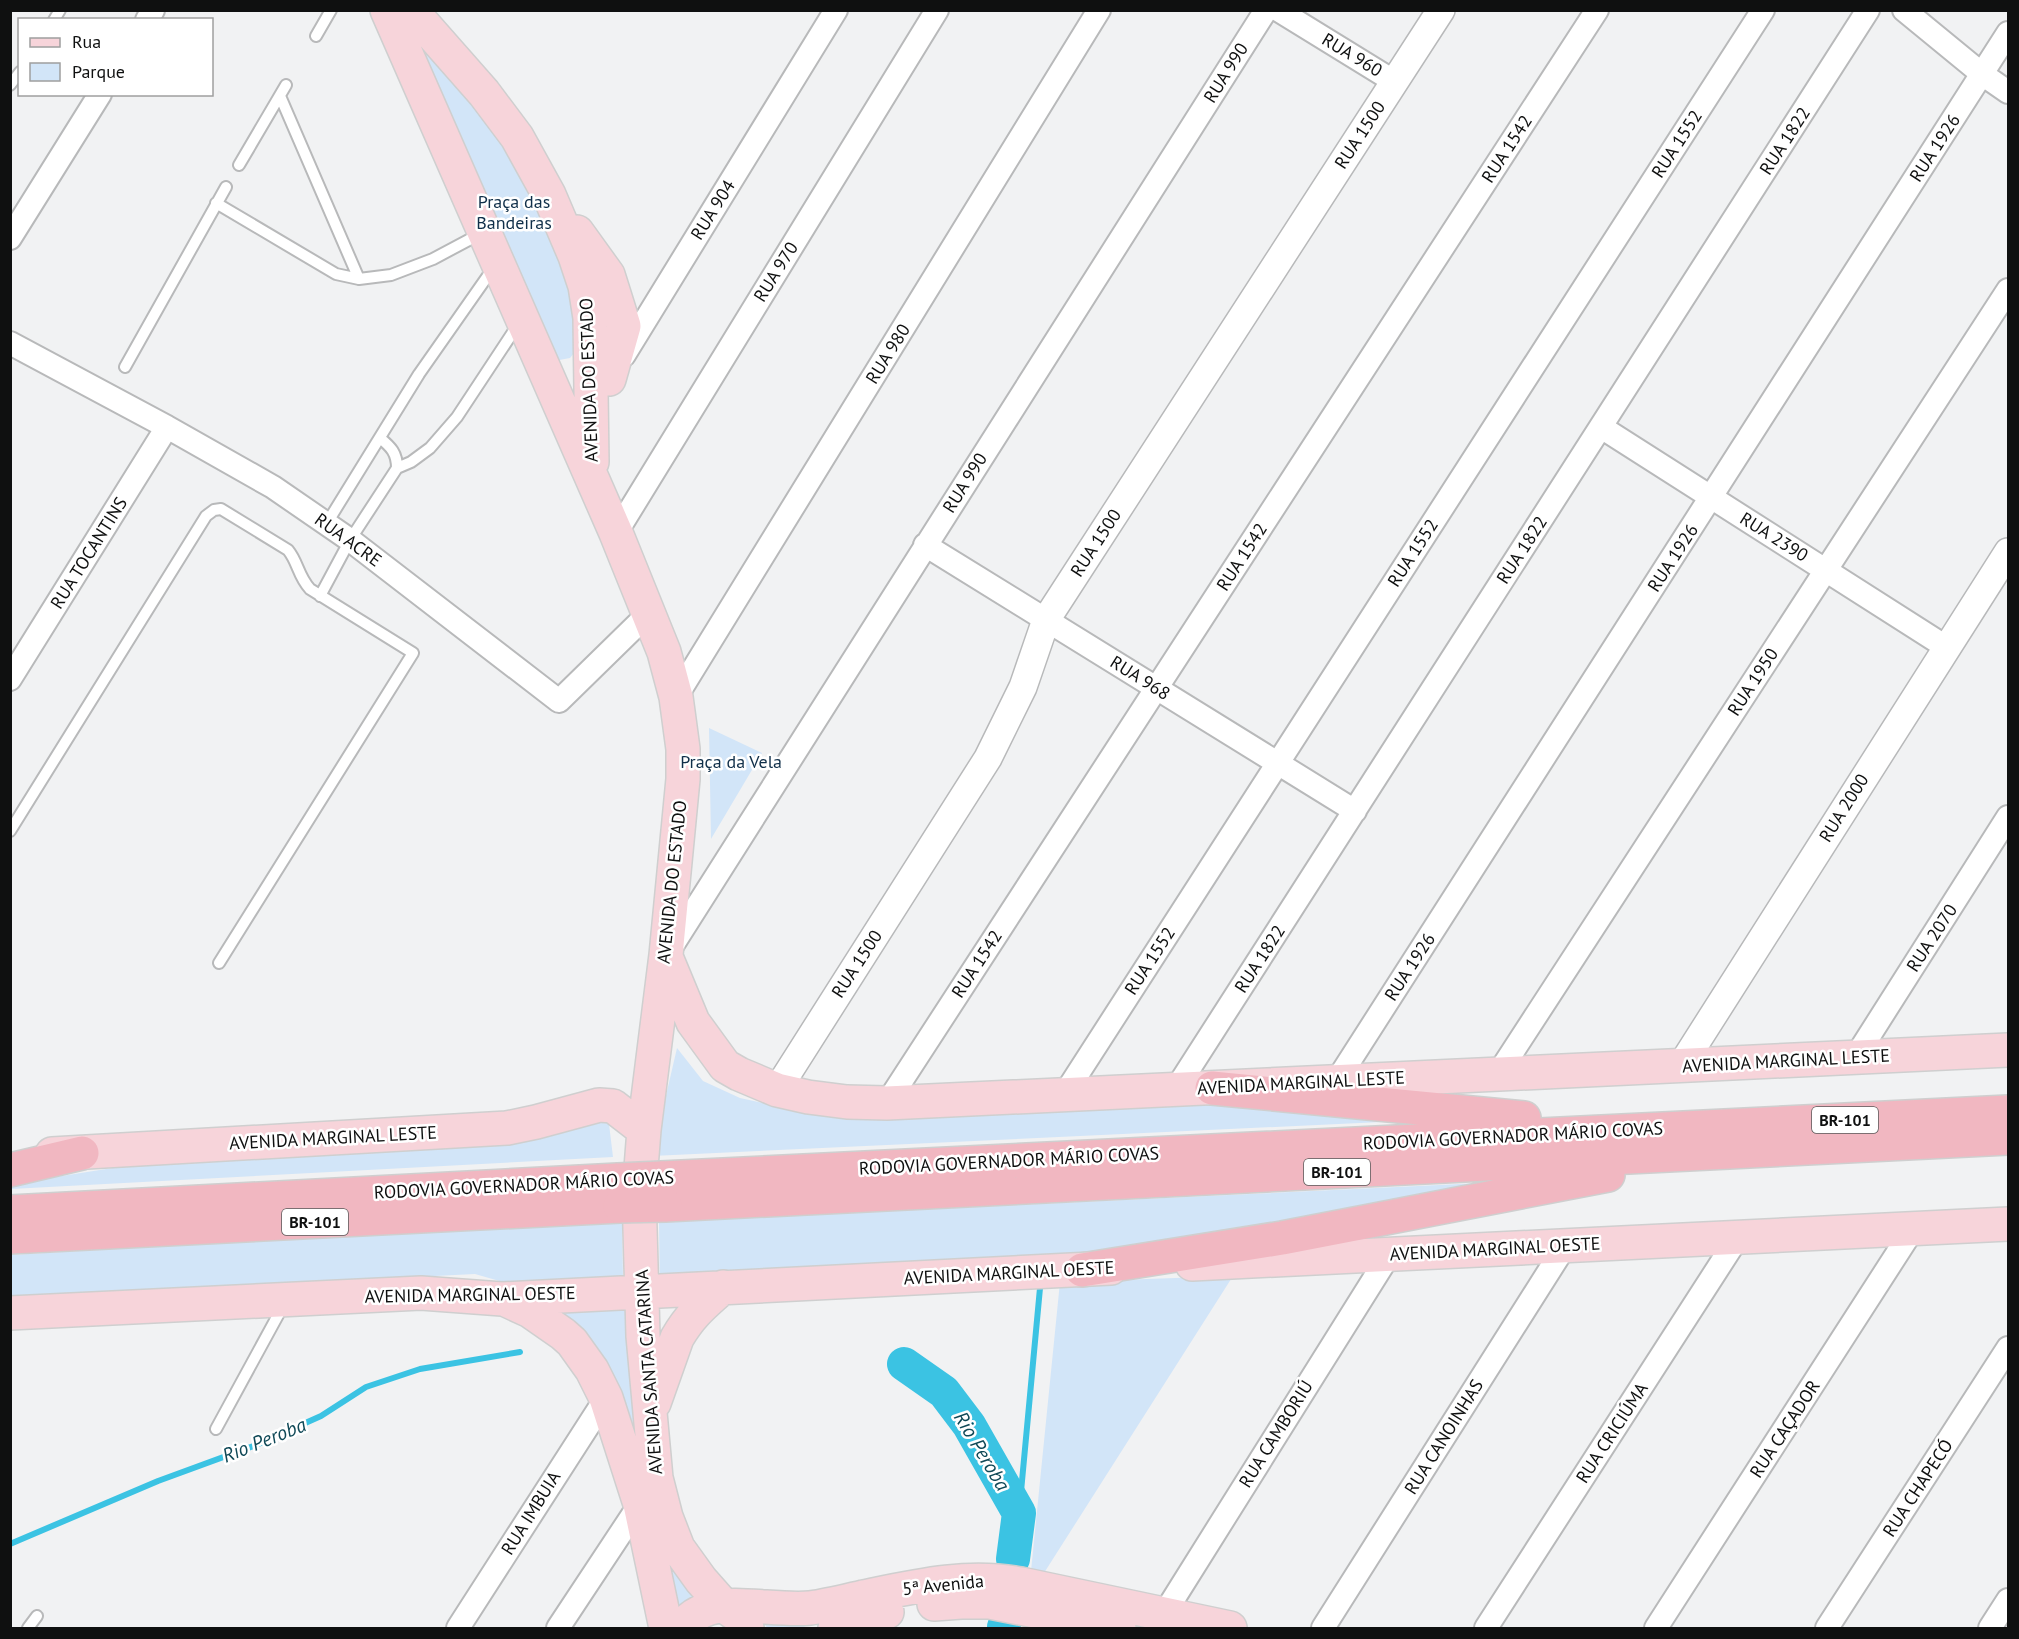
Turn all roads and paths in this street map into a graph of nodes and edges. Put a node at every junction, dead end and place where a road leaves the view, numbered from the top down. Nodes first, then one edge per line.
1 (331, 10) edge
2 (387, 10) edge
3 (411, 10) edge
4 (836, 10) edge
5 (937, 10) edge
6 (1099, 10) edge
7 (1266, 10) edge
8 (1278, 10) edge
9 (1441, 10) edge
10 (1597, 10) edge
11 (1763, 10) edge
12 (1868, 10) edge
13 (1904, 10) edge
14 (2008, 33) edge
15 (316, 36) dead end
16 (1982, 74) junction
17 (1395, 82) junction
18 (286, 85) dead end
19 (2008, 92) edge
20 (99, 96) edge
21 (280, 96) junction
22 (239, 165) dead end
23 (226, 187) dead end
24 (549, 195) junction
25 (216, 203) junction
26 (484, 232) junction
27 (10, 238) edge
28 (497, 262) junction
29 (359, 279) junction
30 (2008, 290) edge
31 (522, 319) junction
32 (10, 343) edge
33 (125, 367) dead end
34 (609, 379) junction
35 (590, 410) junction
36 (167, 427) junction
37 (1601, 427) junction
38 (380, 438) junction
39 (397, 468) junction
40 (592, 479) junction
41 (1711, 497) junction
42 (327, 523) junction
43 (616, 533) junction
44 (350, 540) junction
45 (925, 545) junction
46 (2008, 552) edge
47 (1826, 570) junction
48 (320, 596) junction
49 (649, 613) junction
50 (1046, 620) junction
51 (1946, 647) junction
52 (10, 680) edge
53 (1156, 688) junction
54 (676, 697) junction
55 (1277, 763) junction
56 (1355, 811) junction
57 (2008, 818) edge
58 (10, 831) edge
59 (666, 955) junction
60 (219, 963) dead end
61 (2008, 1050) edge
62 (1855, 1058) junction
63 (1681, 1066) junction
64 (1498, 1074) junction
65 (1336, 1082) junction
66 (1212, 1088) junction
67 (1176, 1089) junction
68 (777, 1090) junction
69 (1064, 1095) junction
70 (887, 1103) junction
71 (2008, 1112) edge
72 (1691, 1128) junction
73 (644, 1130) junction
74 (2008, 1138) edge
75 (82, 1153) junction
76 (1712, 1153) junction
77 (10, 1155) edge
78 (10, 1170) edge
79 (641, 1192) junction
80 (10, 1212) edge
81 (2008, 1224) edge
82 (1913, 1229) junction
83 (10, 1237) edge
84 (1738, 1237) junction
85 (1565, 1246) junction
86 (1389, 1255) junction
87 (1082, 1269) junction
88 (723, 1287) junction
89 (641, 1291) junction
90 (287, 1299) junction
91 (502, 1299) junction
92 (10, 1313) edge
93 (2008, 1348) edge
94 (606, 1398) junction
95 (650, 1414) junction
96 (216, 1429) dead end
97 (640, 1504) junction
98 (2008, 1600) edge
99 (724, 1606) junction
100 (1164, 1614) junction
101 (37, 1616) dead end
102 (28, 1629) edge
103 (458, 1629) edge
104 (558, 1629) edge
105 (666, 1629) edge
106 (680, 1629) edge
107 (747, 1629) edge
108 (835, 1629) edge
109 (1119, 1629) edge
110 (1230, 1629) edge
111 (1323, 1629) edge
112 (1486, 1629) edge
113 (1656, 1629) edge
114 (1827, 1629) edge
115 (1990, 1629) edge

1 - 15 lane
2 - 26 main road, AVENIDA DO ESTADO
3 - 24 main road, AVENIDA DO ESTADO
4 - 34 street, RUA 904
5 - 43 street, RUA 970
6 - 54 street, RUA 980
7 - 45 street, RUA 990
8 - 17 street, RUA 960
9 - 17 street, RUA 1500
10 - 53 street, RUA 1542
11 - 55 street, RUA 1552
12 - 37 street, RUA 1822
13 - 16 street
14 - 16 street, RUA 1926
16 - 19 street
16 - 41 street, RUA 1926
17 - 50 street, RUA 1500
18 - 21 lane
20 - 27 street
21 - 22 lane
21 - 29 lane
23 - 25 lane
24 - 34 main road
24 - 35 main road, AVENIDA DO ESTADO
25 - 29 lane
25 - 33 lane
26 - 28 main road, AVENIDA DO ESTADO
26 - 29 lane
28 - 31 main road, AVENIDA DO ESTADO
28 - 38 lane
30 - 47 street, RUA 1950
31 - 39 lane
31 - 40 main road, AVENIDA DO ESTADO
32 - 36 street, RUA ACRE
34 - 35 street, RUA 904
35 - 40 main road, AVENIDA DO ESTADO
36 - 42 street, RUA ACRE
36 - 52 street, RUA TOCANTINS
37 - 41 street, RUA 2390
37 - 56 street, RUA 1822
38 - 39 lane
38 - 42 lane
39 - 44 lane
40 - 43 main road, AVENIDA DO ESTADO
41 - 47 street, RUA 2390
41 - 65 street, RUA 1926
42 - 44 street, RUA ACRE
43 - 49 main road, AVENIDA DO ESTADO
44 - 48 lane
44 - 49 street, RUA ACRE
45 - 50 street, RUA 968
45 - 59 street, RUA 990
46 - 51 street, RUA 2000
47 - 51 street, RUA 2390
47 - 64 street, RUA 1950
48 - 58 lane
48 - 60 lane
49 - 54 main road, AVENIDA DO ESTADO
50 - 53 street, RUA 968
50 - 68 street, RUA 1500
51 - 63 street, RUA 2000
53 - 55 street, RUA 968
53 - 70 street, RUA 1542
54 - 59 main road, AVENIDA DO ESTADO
55 - 56 street, RUA 968
55 - 69 street, RUA 1552
56 - 67 street, RUA 1822
57 - 62 street, RUA 2070
59 - 68 main road, AVENIDA MARGINAL LESTE
59 - 73 main road, AVENIDA DO ESTADO
61 - 62 main road, AVENIDA MARGINAL LESTE
62 - 63 main road, AVENIDA MARGINAL LESTE
63 - 64 main road, AVENIDA MARGINAL LESTE
64 - 65 main road, AVENIDA MARGINAL LESTE
65 - 66 main road, AVENIDA MARGINAL LESTE
66 - 67 main road, AVENIDA MARGINAL LESTE
66 - 72 highway
67 - 69 main road, AVENIDA MARGINAL LESTE
68 - 70 main road, AVENIDA MARGINAL LESTE
69 - 70 main road, AVENIDA MARGINAL LESTE
71 - 72 highway, RODOVIA GOVERNADOR MÁRIO COVAS / BR-101
72 - 79 highway, RODOVIA GOVERNADOR MÁRIO COVAS / BR-101
73 - 75 main road, AVENIDA MARGINAL LESTE
73 - 79 main road, AVENIDA DO ESTADO
74 - 76 highway, RODOVIA GOVERNADOR MÁRIO COVAS / BR-101
75 - 77 main road, AVENIDA MARGINAL LESTE
75 - 78 highway
76 - 79 highway, RODOVIA GOVERNADOR MÁRIO COVAS / BR-101
76 - 87 highway
79 - 80 highway, RODOVIA GOVERNADOR MÁRIO COVAS / BR-101
79 - 83 highway, RODOVIA GOVERNADOR MÁRIO COVAS / BR-101
79 - 89 main road, AVENIDA SANTA CATARINA
81 - 82 main road, AVENIDA MARGINAL OESTE
82 - 84 main road, AVENIDA MARGINAL OESTE
82 - 113 street, RUA CAÇADOR
84 - 85 main road, AVENIDA MARGINAL OESTE
84 - 112 street, RUA CRICIÚMA
85 - 86 main road, AVENIDA MARGINAL OESTE
85 - 111 street, RUA CANOINHAS
86 - 87 main road, AVENIDA MARGINAL OESTE
86 - 100 street, RUA CAMBORIÚ
87 - 88 main road, AVENIDA MARGINAL OESTE
88 - 89 main road, AVENIDA MARGINAL OESTE
88 - 95 main road
89 - 91 main road, AVENIDA MARGINAL OESTE
89 - 95 main road, AVENIDA SANTA CATARINA
90 - 91 main road, AVENIDA MARGINAL OESTE
90 - 92 main road, AVENIDA MARGINAL OESTE
90 - 96 lane
91 - 94 main road, AVENIDA SANTA CATARINA
93 - 114 street, RUA CHAPECÓ
94 - 97 main road, AVENIDA SANTA CATARINA
94 - 103 street, RUA IMBUIA
95 - 99 main road, AVENIDA SANTA CATARINA
97 - 104 street
97 - 105 main road, AVENIDA SANTA CATARINA
98 - 115 street
99 - 100 main road, 5ª Avenida
99 - 106 main road, 5ª Avenida
99 - 107 main road, AVENIDA SANTA CATARINA
100 - 110 main road, 5ª Avenida
101 - 102 lane
108 - 109 main road, 5ª Avenida

